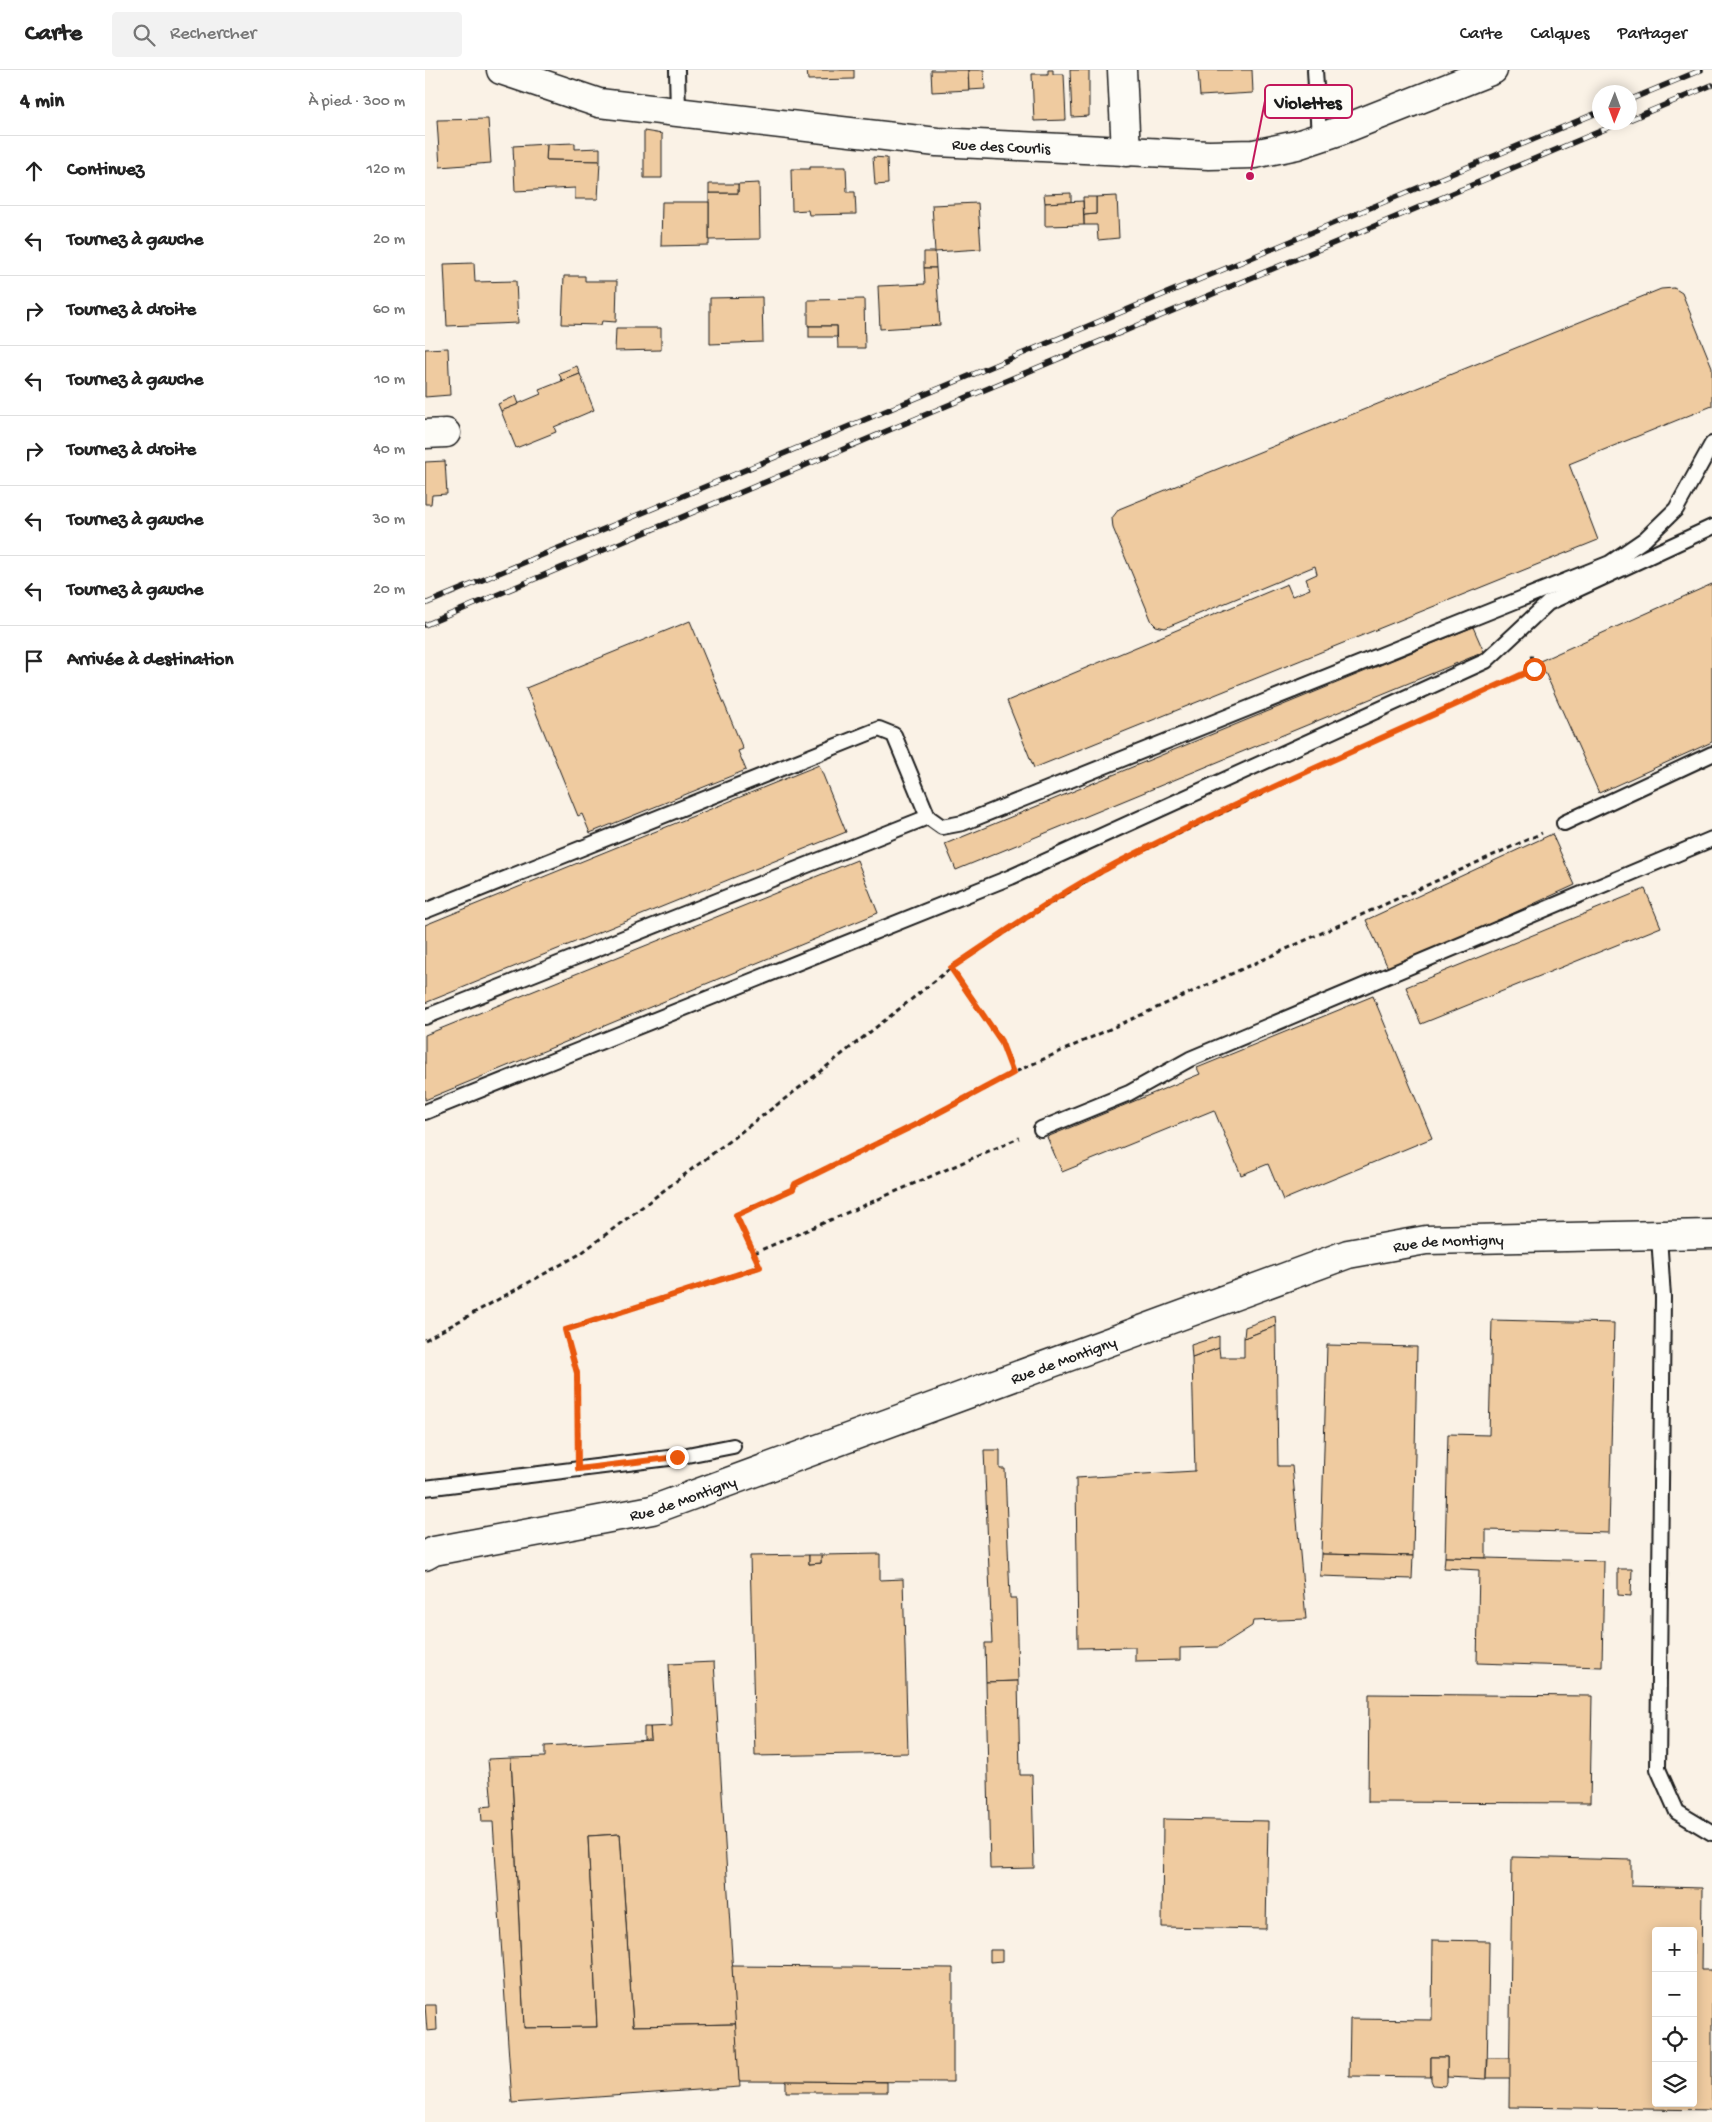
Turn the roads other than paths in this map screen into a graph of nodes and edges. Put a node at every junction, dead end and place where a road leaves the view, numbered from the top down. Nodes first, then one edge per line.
1 (501, 70) edge
2 (677, 70) edge
3 (1122, 70) edge
4 (1315, 70) edge
5 (1482, 72) edge
6 (679, 112) junction
7 (1319, 137) junction
8 (1126, 152) junction
9 (1712, 444) edge
10 (1712, 527) edge
11 (1712, 754) edge
12 (928, 817) junction
13 (1564, 823) road end
14 (1712, 839) edge
15 (425, 911) edge
16 (425, 1017) edge
17 (425, 1112) edge
18 (1041, 1129) road end
19 (1712, 1234) edge
20 (1659, 1236) junction
21 (733, 1446) dead end
22 (425, 1488) edge
23 (425, 1556) edge
24 (1712, 1833) edge

1 - 6 street, Rue des Courlis
2 - 6 lane
3 - 8 street
4 - 7 lane
5 - 7 street, Rue des Courlis
6 - 8 street, Rue des Courlis
7 - 8 street, Rue des Courlis
9 - 12 lane
10 - 17 lane
11 - 13 lane
12 - 15 lane
12 - 16 lane
14 - 18 lane
19 - 20 street, Rue de Montigny
20 - 23 street, Rue de Montigny
20 - 24 lane
21 - 22 lane

